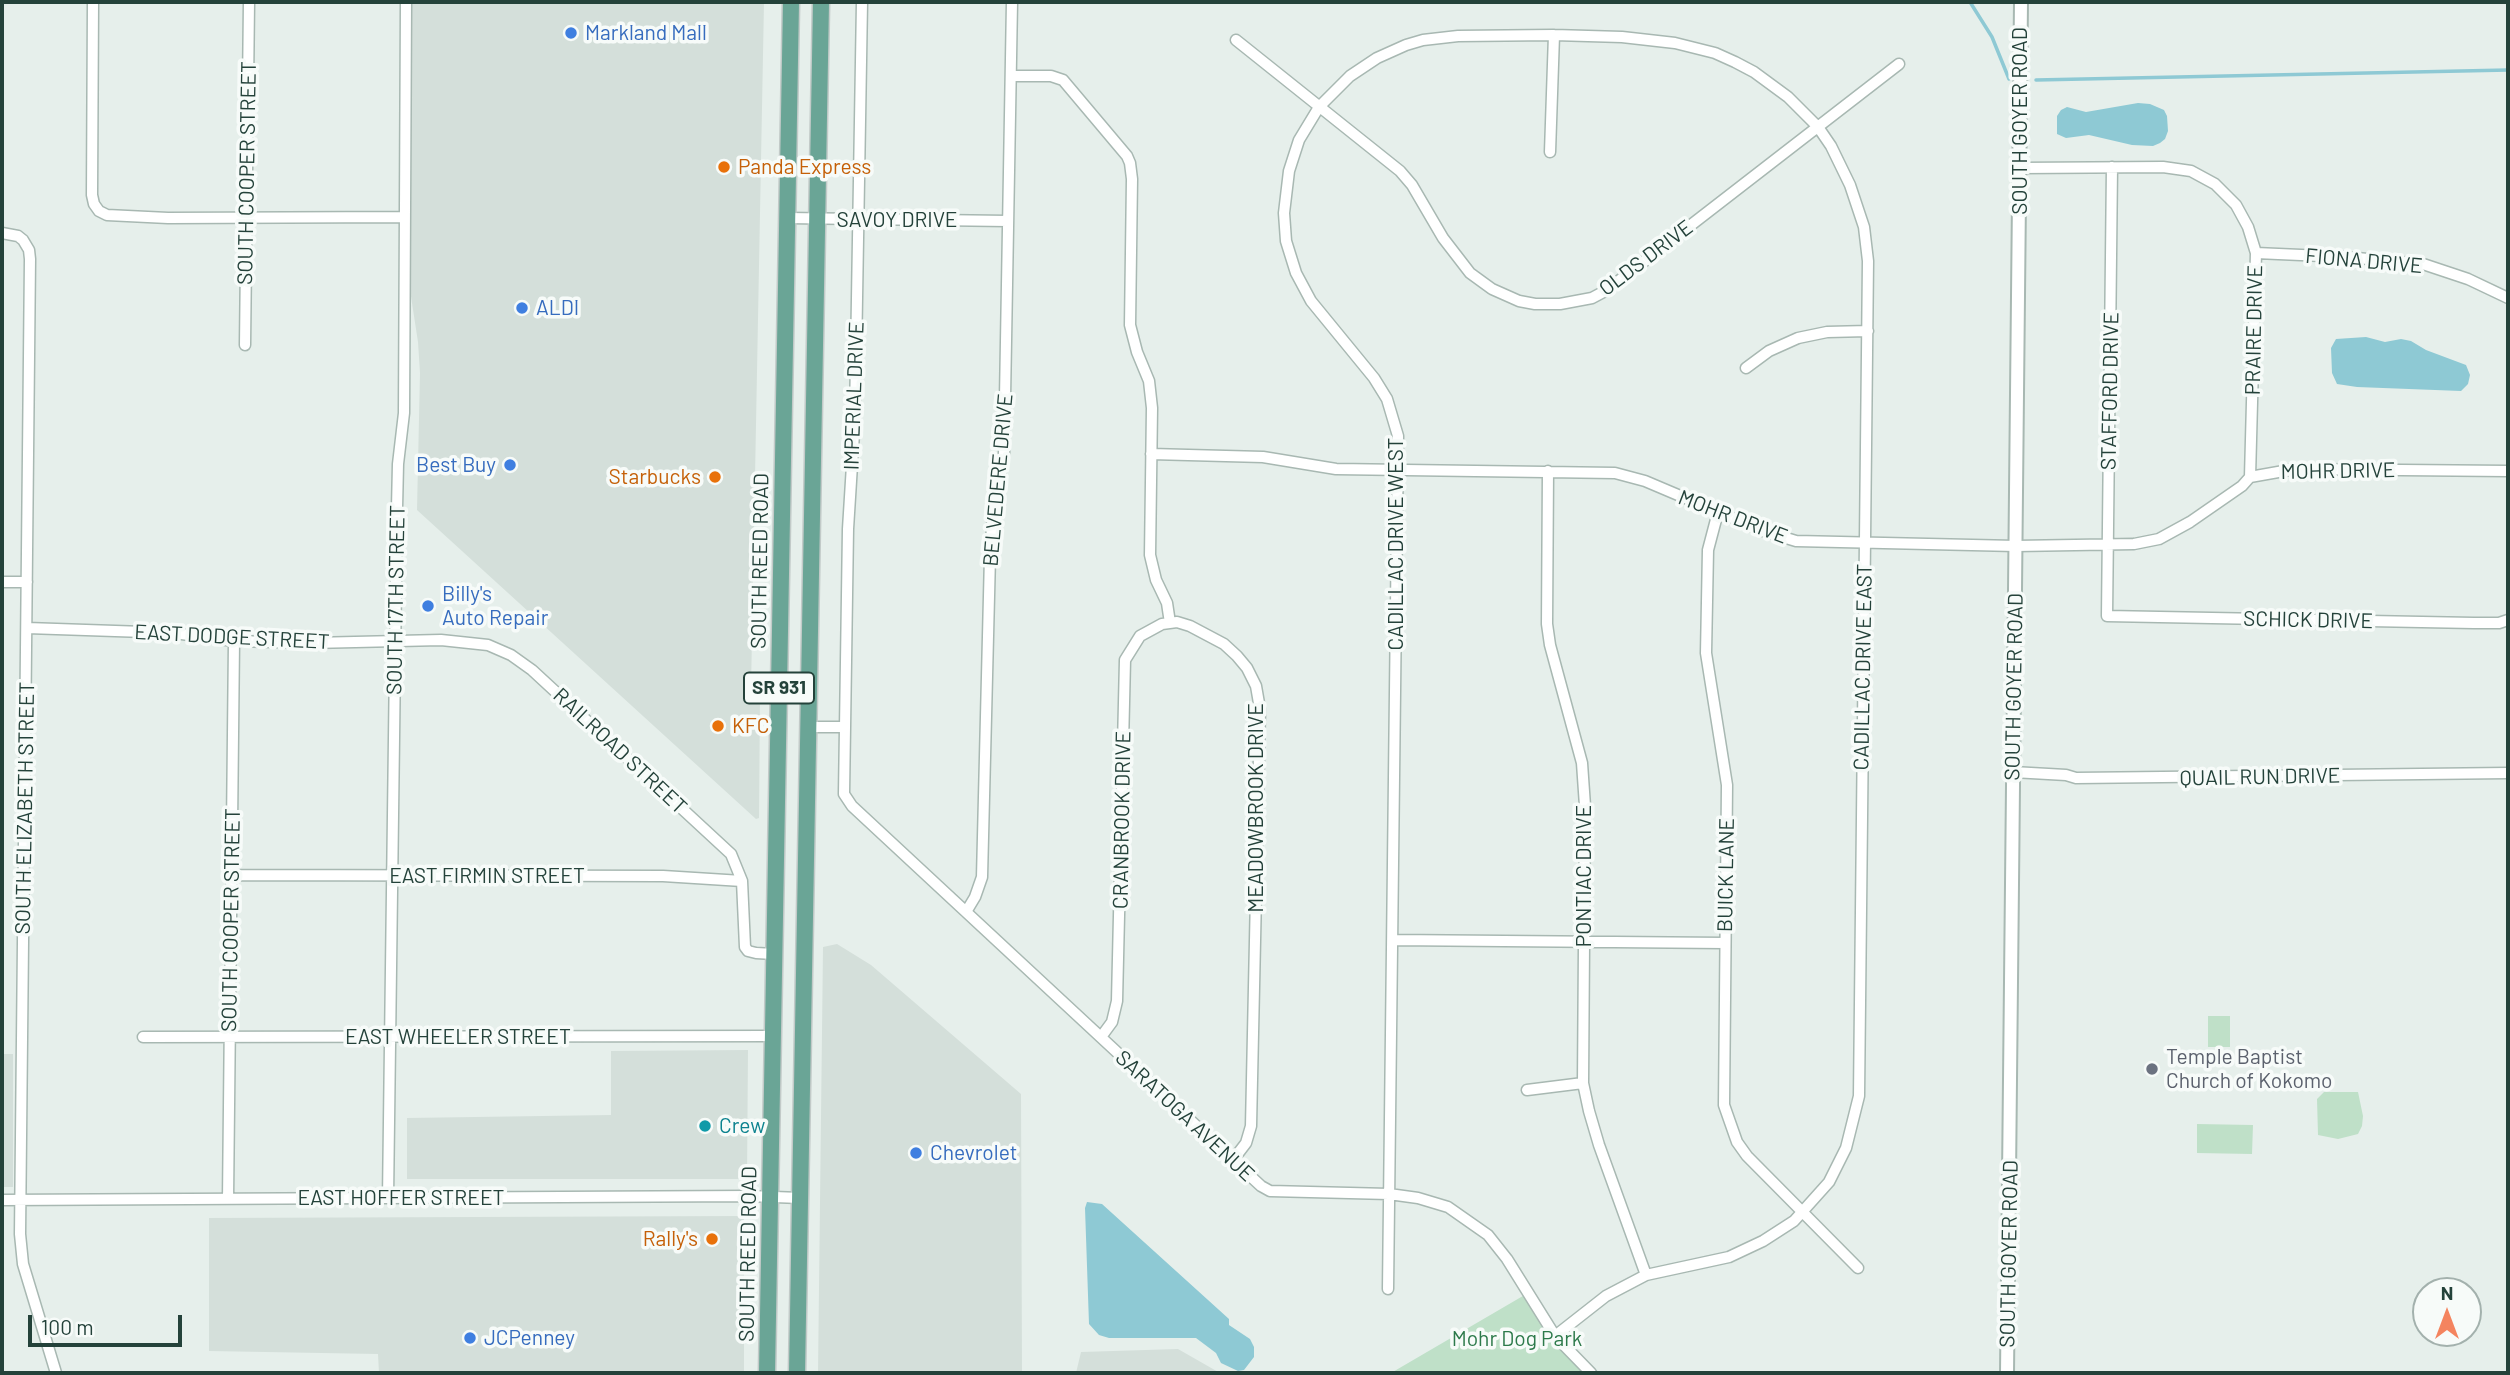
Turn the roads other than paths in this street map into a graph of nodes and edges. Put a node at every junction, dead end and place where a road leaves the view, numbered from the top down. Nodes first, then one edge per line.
1 (93, 2) edge
2 (249, 2) edge
3 (406, 2) edge
4 (791, 2) edge
5 (821, 2) edge
6 (862, 2) edge
7 (1012, 2) edge
8 (2021, 2) edge
9 (1553, 35) junction
10 (1236, 40) dead end
11 (1899, 64) dead end
12 (1012, 76) junction
13 (1319, 107) junction
14 (1818, 127) junction
15 (1550, 152) dead end
16 (2112, 167) junction
17 (2020, 168) junction
18 (405, 217) junction
19 (247, 218) junction
20 (787, 218) junction
21 (817, 220) junction
22 (858, 220) junction
23 (1008, 221) junction
24 (2, 233) edge
25 (2256, 253) junction
26 (2508, 298) edge
27 (1868, 331) junction
28 (245, 345) dead end
29 (1746, 368) dead end
30 (1151, 454) junction
31 (1399, 470) junction
32 (1548, 471) junction
33 (2508, 471) edge
34 (2250, 477) junction
35 (1718, 512) junction
36 (1865, 544) junction
37 (2109, 545) junction
38 (2016, 546) junction
39 (2, 582) edge
40 (27, 582) junction
41 (2107, 616) joint
42 (2508, 620) edge
43 (1170, 623) junction
44 (27, 628) junction
45 (234, 641) junction
46 (395, 641) junction
47 (479, 643) joint
48 (808, 727) junction
49 (844, 727) junction
50 (2013, 772) junction
51 (2508, 772) edge
52 (844, 790) joint
53 (232, 875) junction
54 (393, 877) junction
55 (742, 881) junction
56 (966, 912) junction
57 (1392, 940) junction
58 (1584, 941) junction
59 (1725, 943) junction
60 (774, 954) junction
61 (773, 1036) junction
62 (143, 1037) dead end
63 (229, 1037) junction
64 (1101, 1037) junction
65 (391, 1038) junction
66 (1583, 1083) junction
67 (1527, 1090) dead end
68 (1233, 1160) junction
69 (1389, 1194) junction
70 (770, 1196) junction
71 (388, 1198) junction
72 (800, 1198) junction
73 (228, 1199) junction
74 (2, 1200) edge
75 (20, 1200) junction
76 (1803, 1212) junction
77 (1858, 1268) dead end
78 (1646, 1275) junction
79 (1388, 1290) dead end
80 (1555, 1336) junction
81 (56, 1373) edge
82 (767, 1373) edge
83 (797, 1373) edge
84 (1591, 1373) edge
85 (2007, 1373) edge

1 - 19 street
2 - 19 street, SOUTH COOPER STREET
3 - 18 street, SOUTH 17TH STREET
4 - 20 main road, SOUTH REED ROAD / SR 931
5 - 21 main road, SR 931
6 - 22 street, IMPERIAL DRIVE
7 - 12 street, BELVEDERE DRIVE
8 - 17 street, SOUTH GOYER ROAD
9 - 13 street, CADILLAC DRIVE WEST
9 - 14 street, CADILLAC DRIVE EAST
9 - 15 street
10 - 13 street, OLDS DRIVE
11 - 14 street, OLDS DRIVE
12 - 23 street, BELVEDERE DRIVE
12 - 30 street
13 - 14 street, OLDS DRIVE
13 - 31 street, CADILLAC DRIVE WEST
14 - 27 street, CADILLAC DRIVE EAST
16 - 17 street, PRAIRE DRIVE
16 - 25 street, PRAIRE DRIVE
16 - 37 street, STAFFORD DRIVE
17 - 38 street, SOUTH GOYER ROAD
18 - 19 street
18 - 46 street, SOUTH 17TH STREET
19 - 28 street, SOUTH COOPER STREET
20 - 21 street, SAVOY DRIVE
20 - 60 main road, SOUTH REED ROAD / SR 931
21 - 22 street, SAVOY DRIVE
21 - 48 main road, SR 931
22 - 23 street, SAVOY DRIVE
22 - 49 street, IMPERIAL DRIVE
23 - 56 street, BELVEDERE DRIVE
24 - 40 street, SOUTH ELIZABETH STREET
25 - 26 street, FIONA DRIVE
25 - 34 street, PRAIRE DRIVE
27 - 29 street
27 - 36 street, CADILLAC DRIVE EAST
30 - 31 street, MOHR DRIVE
30 - 43 street
31 - 32 street, MOHR DRIVE
31 - 57 street, CADILLAC DRIVE WEST
32 - 35 street, MOHR DRIVE
32 - 58 street, PONTIAC DRIVE
33 - 34 street, MOHR DRIVE
34 - 37 street, MOHR DRIVE
35 - 36 street, MOHR DRIVE
35 - 59 street, BUICK LANE
36 - 38 street, MOHR DRIVE
36 - 76 street, CADILLAC DRIVE EAST
37 - 38 street, MOHR DRIVE
37 - 41 street, STAFFORD DRIVE
38 - 50 street, SOUTH GOYER ROAD
39 - 40 street
40 - 44 street, SOUTH ELIZABETH STREET
41 - 42 street, SCHICK DRIVE
43 - 64 street, CRANBROOK DRIVE
43 - 68 street, MEADOWBROOK DRIVE
44 - 45 street, EAST DODGE STREET
44 - 75 street, SOUTH ELIZABETH STREET
45 - 46 street, EAST DODGE STREET
45 - 53 street, SOUTH COOPER STREET
46 - 47 street, EAST DODGE STREET
46 - 54 street, SOUTH 17TH STREET
47 - 55 street, RAILROAD STREET
48 - 49 street
48 - 72 main road, SR 931
49 - 52 street, IMPERIAL DRIVE
50 - 51 street, QUAIL RUN DRIVE
50 - 85 street, SOUTH GOYER ROAD
52 - 56 street, SARATOGA AVENUE
53 - 54 street, EAST FIRMIN STREET
53 - 63 street, SOUTH COOPER STREET
54 - 55 street, EAST FIRMIN STREET
54 - 65 street, SOUTH 17TH STREET
55 - 60 street
56 - 64 street, SARATOGA AVENUE
57 - 58 street
57 - 69 street, CADILLAC DRIVE WEST
58 - 59 street
58 - 66 street, PONTIAC DRIVE
59 - 76 street, BUICK LANE
60 - 61 main road, SOUTH REED ROAD / SR 931
61 - 65 street, EAST WHEELER STREET
61 - 70 main road, SOUTH REED ROAD / SR 931
62 - 63 street, EAST WHEELER STREET
63 - 65 street, EAST WHEELER STREET
63 - 73 street, SOUTH COOPER STREET
64 - 68 street, SARATOGA AVENUE
65 - 71 street, SOUTH 17TH STREET
66 - 67 street
66 - 78 street, PONTIAC DRIVE
68 - 69 street, SARATOGA AVENUE
69 - 79 street, CADILLAC DRIVE WEST
69 - 80 street, SARATOGA AVENUE
70 - 71 street, EAST HOFFER STREET
70 - 72 street, EAST HOFFER STREET
70 - 82 main road, SOUTH REED ROAD / SR 931
71 - 73 street, EAST HOFFER STREET
72 - 83 main road, SR 931
73 - 75 street, EAST HOFFER STREET
74 - 75 street, EAST HOFFER STREET
75 - 81 street, SOUTH ELIZABETH STREET
76 - 77 street, BUICK LANE
76 - 78 street, CADILLAC DRIVE EAST
78 - 80 street, CADILLAC DRIVE EAST
80 - 84 street, SARATOGA AVENUE

